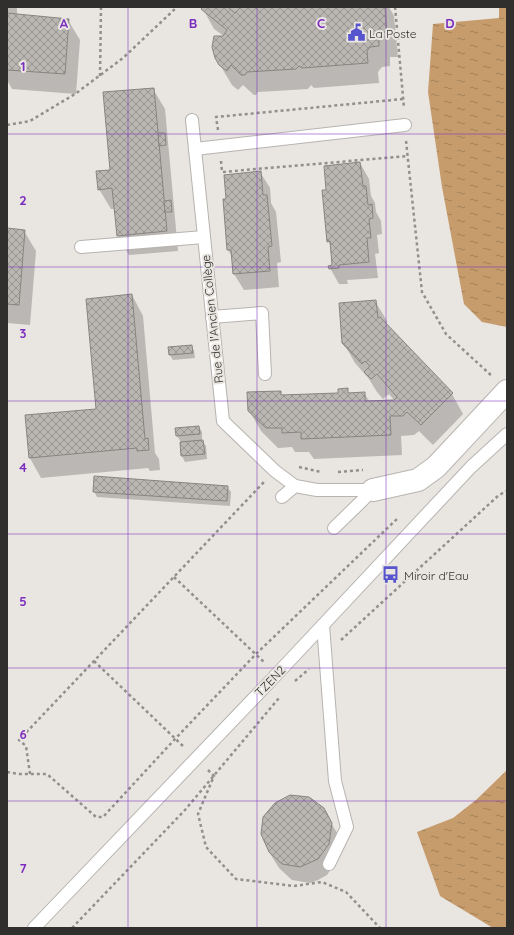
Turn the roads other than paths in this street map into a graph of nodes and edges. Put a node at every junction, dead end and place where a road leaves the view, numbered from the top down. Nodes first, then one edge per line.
1 (192, 120) dead end
2 (405, 125) road end
3 (195, 149) junction
4 (204, 237) junction
5 (81, 247) dead end
6 (212, 317) junction
7 (265, 374) dead end
8 (502, 385) edge
9 (507, 434) edge
10 (371, 480) junction
11 (295, 486) junction
12 (282, 498) dead end
13 (334, 528) dead end
14 (323, 625) junction
15 (329, 864) dead end
16 (34, 928) edge

1 - 3 lane, Rue de l'Ancien Collège
2 - 3 lane
3 - 4 lane, Rue de l'Ancien Collège
4 - 5 lane
4 - 6 lane, Rue de l'Ancien Collège
6 - 7 lane
6 - 11 lane, Rue de l'Ancien Collège
8 - 10 street
9 - 14 lane, TZEN2
10 - 11 lane
10 - 13 lane
11 - 12 lane
14 - 15 lane
14 - 16 lane, TZEN2

